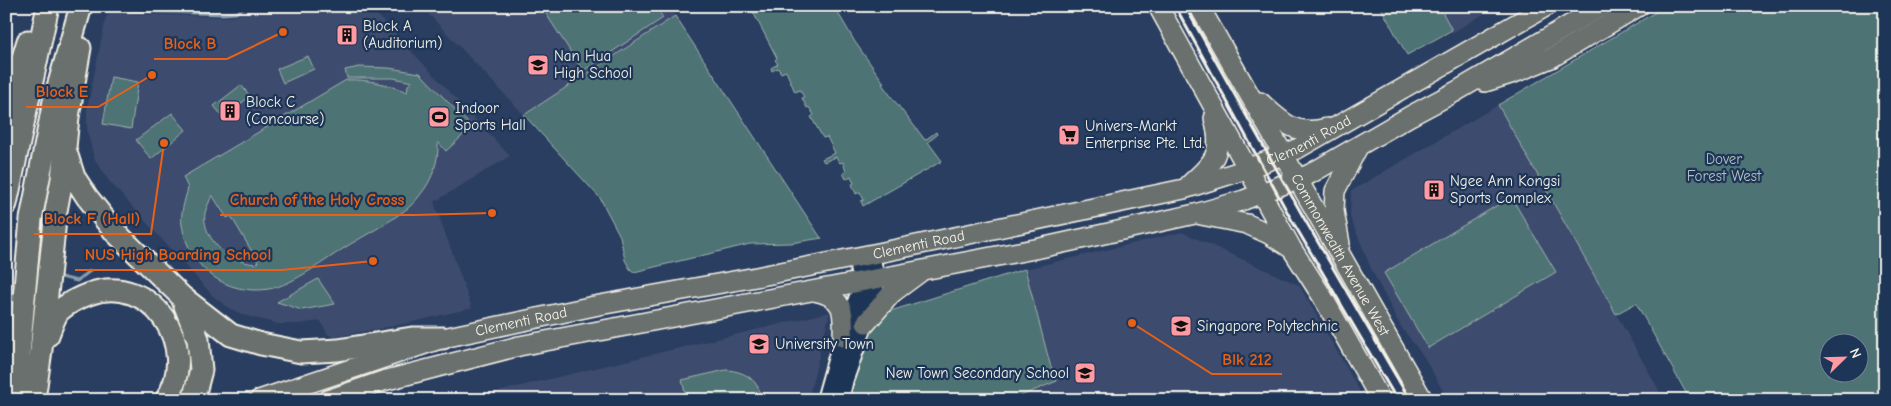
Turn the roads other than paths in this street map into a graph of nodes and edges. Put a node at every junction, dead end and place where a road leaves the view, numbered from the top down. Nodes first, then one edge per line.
1 (40, 6) edge
2 (48, 6) edge
3 (1158, 6) edge
4 (1199, 6) edge
5 (1547, 6) edge
6 (1602, 6) edge
7 (1633, 6) edge
8 (1639, 6) edge
9 (79, 13) edge
10 (1574, 22) junction
11 (1246, 90) junction
12 (1455, 92) junction
13 (1208, 99) junction
14 (6, 113) edge
15 (1345, 123) junction
16 (1358, 146) junction
17 (65, 149) junction
18 (1283, 155) junction
19 (1248, 169) junction
20 (1297, 180) junction
21 (1184, 189) junction
22 (1262, 194) junction
23 (6, 204) edge
24 (1195, 214) junction
25 (1292, 249) junction
26 (864, 256) junction
27 (1342, 258) junction
28 (922, 270) junction
29 (868, 281) junction
30 (813, 291) junction
31 (182, 297) junction
32 (866, 323) junction
33 (843, 337) junction
34 (443, 338) junction
35 (41, 350) junction
36 (15, 400) edge
37 (34, 400) edge
38 (166, 400) edge
39 (193, 400) edge
40 (259, 400) edge
41 (328, 400) edge
42 (825, 400) edge
43 (840, 400) edge
44 (1381, 400) edge
45 (1424, 400) edge

1 - 14 highway
2 - 23 highway
3 - 13 main road
4 - 11 main road, Commonwealth Avenue West
5 - 15 main road, Clementi Road
6 - 10 main road, Clementi Road
7 - 10 main road
8 - 12 main road, Clementi Road
9 - 17 highway
9 - 36 highway
10 - 12 main road, Clementi Road
11 - 15 main road
11 - 18 main road, Commonwealth Avenue West
12 - 16 main road, Clementi Road
13 - 19 main road
13 - 21 main road
15 - 18 main road, Clementi Road
16 - 20 main road, Clementi Road
16 - 27 main road
17 - 31 highway
17 - 35 highway
18 - 19 main road, Clementi Road
18 - 20 main road, Commonwealth Avenue West
19 - 21 main road, Clementi Road
19 - 22 main road
20 - 22 main road, Clementi Road
20 - 27 main road, Commonwealth Avenue West
21 - 26 main road, Clementi Road
22 - 24 main road, Clementi Road
22 - 25 main road
24 - 25 main road
24 - 28 main road, Clementi Road
25 - 44 main road
26 - 29 street
26 - 34 main road, Clementi Road
27 - 45 main road, Commonwealth Avenue West
28 - 29 main road, Clementi Road
28 - 32 main road
29 - 30 main road, Clementi Road
29 - 32 street
29 - 33 street
30 - 33 main road
30 - 41 main road, Clementi Road
31 - 34 highway
31 - 39 highway
32 - 43 street
33 - 42 street
34 - 40 main road, Clementi Road
35 - 37 highway
35 - 38 highway

